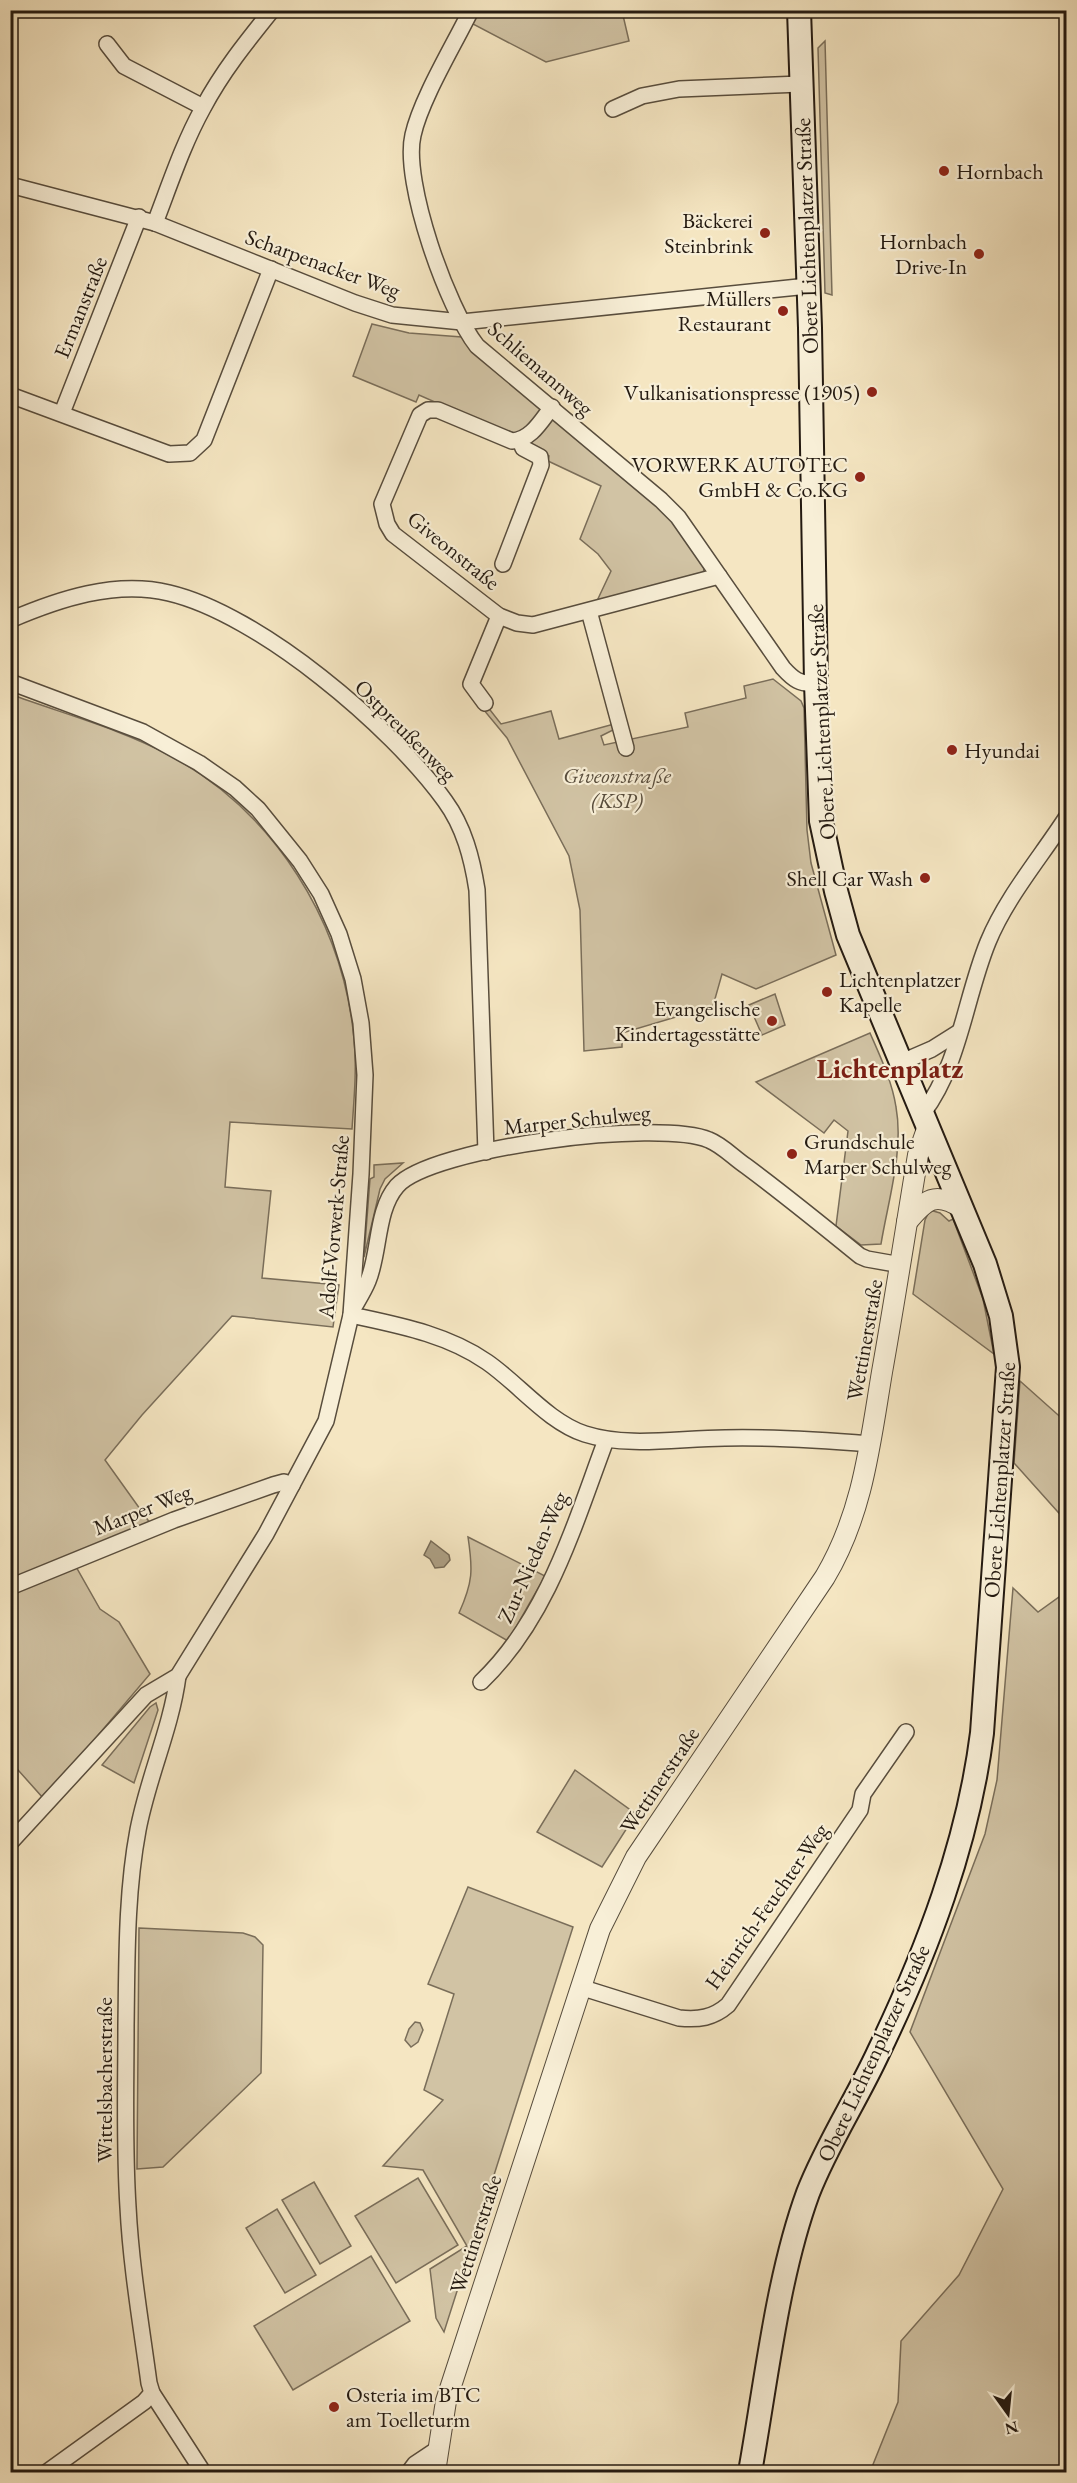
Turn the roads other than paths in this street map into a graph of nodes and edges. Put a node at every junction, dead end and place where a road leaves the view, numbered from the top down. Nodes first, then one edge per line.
1 (272, 10) edge
2 (471, 10) edge
3 (798, 10) edge
4 (107, 44) dead end
5 (801, 84) junction
6 (203, 107) junction
7 (613, 109) dead end
8 (10, 184) edge
9 (139, 217) junction
10 (155, 223) junction
11 (271, 269) junction
12 (808, 286) junction
13 (462, 322) junction
14 (10, 396) edge
15 (552, 407) junction
16 (62, 413) junction
17 (520, 440) junction
18 (503, 564) dead end
19 (719, 576) junction
20 (589, 611) junction
21 (499, 616) junction
22 (10, 620) edge
23 (10, 682) edge
24 (816, 683) junction
25 (485, 703) dead end
26 (606, 739) dead end
27 (1066, 818) edge
28 (959, 1032) junction
29 (902, 1062) junction
30 (925, 1120) junction
31 (486, 1152) junction
32 (962, 1208) junction
33 (907, 1222) junction
34 (901, 1265) junction
35 (351, 1315) junction
36 (606, 1440) junction
37 (870, 1444) junction
38 (292, 1485) junction
39 (10, 1587) edge
40 (178, 1676) junction
41 (482, 1682) dead end
42 (906, 1732) dead end
43 (10, 1843) edge
44 (580, 1987) junction
45 (152, 2393) junction
46 (436, 2450) junction
47 (47, 2472) edge
48 (203, 2472) edge
49 (409, 2472) edge
50 (435, 2472) edge
51 (750, 2472) edge

1 - 6 street
2 - 13 street, Schliemannweg
3 - 5 main road, Obere Lichtenplatzer Straße
4 - 6 street
5 - 7 street, Obere Lichtenplatzer Straße
5 - 12 main road, Obere Lichtenplatzer Straße
6 - 10 street
8 - 9 street, Scharpenacker Weg
9 - 10 street, Scharpenacker Weg
9 - 16 street, Ermanstraße
10 - 11 street, Scharpenacker Weg
11 - 13 street, Scharpenacker Weg
11 - 16 street
12 - 13 street, Scharpenacker Weg
12 - 24 main road, Obere Lichtenplatzer Straße
13 - 15 street, Schliemannweg
14 - 16 street
15 - 17 street
15 - 19 street, Schliemannweg
17 - 18 street, Giveonstraße
17 - 21 street, Giveonstraße
19 - 20 street, Giveonstraße
19 - 24 street, Schliemannweg
20 - 21 street, Giveonstraße
20 - 26 street
21 - 25 street, Giveonstraße
22 - 31 street, Ostpreußenweg
23 - 35 street, Adolf-Vorwerk-Straße
24 - 29 main road, Obere Lichtenplatzer Straße
27 - 28 street
28 - 29 street
28 - 30 street
29 - 30 main road, Obere Lichtenplatzer Straße
30 - 32 main road, Obere Lichtenplatzer Straße
30 - 33 street, Wettinerstraße
31 - 34 street, Marper Schulweg
31 - 35 street, Marper Schulweg
32 - 33 street
32 - 51 main road, Obere Lichtenplatzer Straße
33 - 34 street, Wettinerstraße
34 - 37 street, Wettinerstraße
35 - 36 street
35 - 38 street, Adolf-Vorwerk-Straße
36 - 37 street
36 - 41 street, Zur-Nieden-Weg
37 - 44 street, Wettinerstraße
38 - 39 street, Marper Weg
38 - 40 street, Adolf-Vorwerk-Straße
40 - 43 street, Adolf-Vorwerk-Straße
40 - 45 street, Wittelsbacherstraße
42 - 44 street, Heinrich-Feuchter-Weg
44 - 46 street, Wettinerstraße
45 - 47 street
45 - 48 street, Wittelsbacherstraße
46 - 49 street
46 - 50 street, Wettinerstraße

